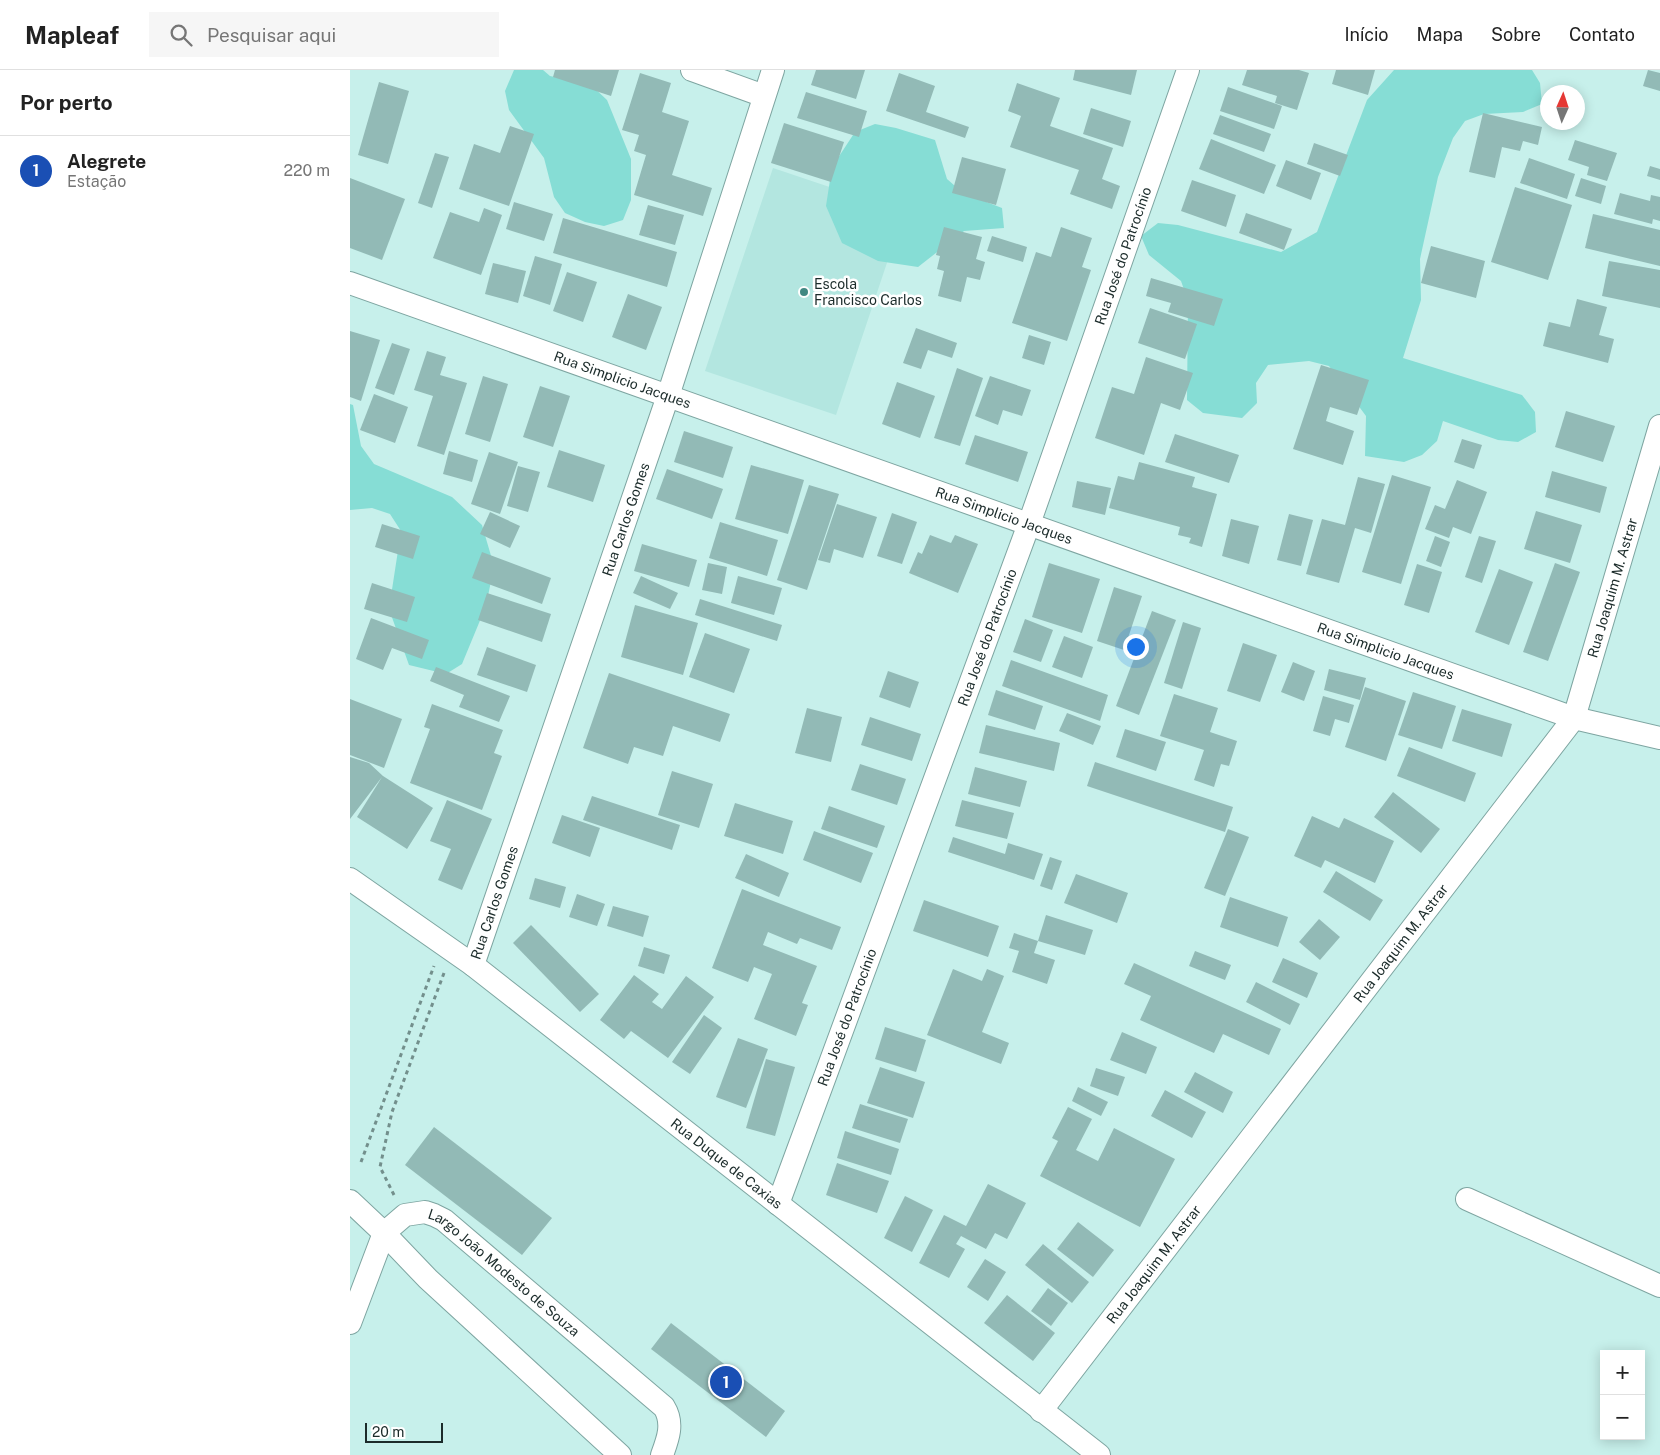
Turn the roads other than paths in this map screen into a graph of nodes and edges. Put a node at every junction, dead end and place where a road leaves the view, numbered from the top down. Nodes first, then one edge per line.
1 (692, 70) edge
2 (772, 70) edge
3 (1188, 70) edge
4 (764, 96) junction
5 (350, 283) edge
6 (668, 396) junction
7 (1660, 426) edge
8 (1029, 524) junction
9 (1574, 718) junction
10 (1660, 738) edge
11 (350, 879) edge
12 (473, 965) junction
13 (1467, 1199) dead end
14 (350, 1201) edge
15 (778, 1204) junction
16 (384, 1233) junction
17 (1660, 1286) edge
18 (350, 1324) edge
19 (1041, 1411) junction
20 (620, 1455) edge
21 (662, 1455) edge
22 (1099, 1455) edge

1 - 4 street
2 - 4 street, Rua Carlos Gomes
3 - 8 street, Rua José do Patrocínio
4 - 6 street, Rua Carlos Gomes
5 - 6 street, Rua Simplicio Jacques
6 - 8 street, Rua Simplicio Jacques
6 - 12 street, Rua Carlos Gomes
7 - 9 street, Rua Joaquim M. Astrar
8 - 9 street, Rua Simplicio Jacques
8 - 15 street, Rua José do Patrocínio
9 - 10 street, Rua Simplicio Jacques
9 - 19 street, Rua Joaquim M. Astrar
11 - 12 street, Rua Duque de Caxias
12 - 15 street, Rua Duque de Caxias
13 - 17 street
14 - 16 street
15 - 19 street, Rua Duque de Caxias
16 - 18 street
16 - 20 street
16 - 21 street, Largo João Modesto de Souza
19 - 22 street, Rua Duque de Caxias

